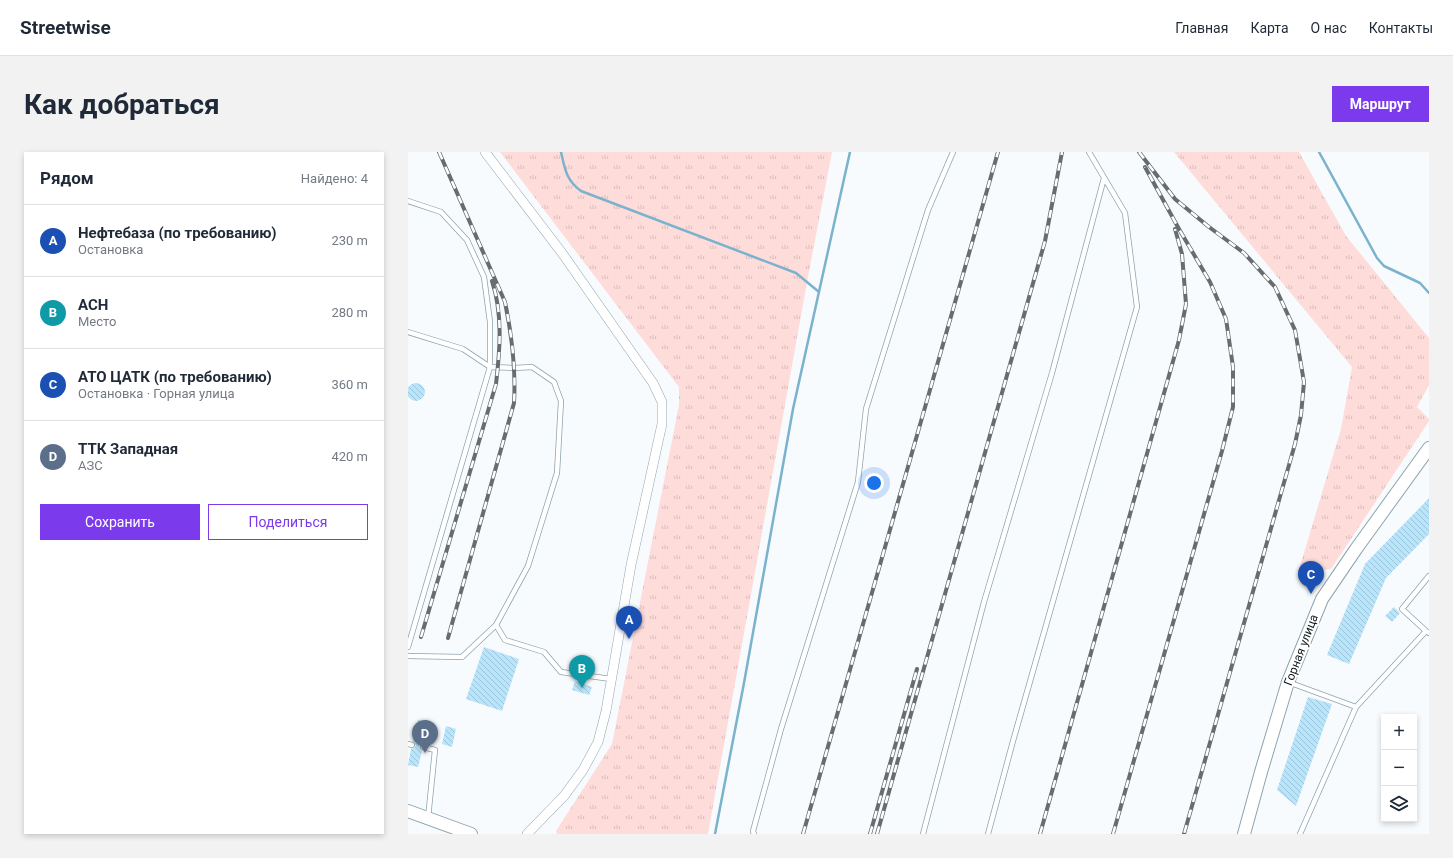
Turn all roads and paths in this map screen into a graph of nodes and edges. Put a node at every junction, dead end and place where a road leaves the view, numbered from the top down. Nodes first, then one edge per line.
1 (485, 152) edge
2 (953, 152) edge
3 (1089, 152) edge
4 (1104, 178) junction
5 (408, 201) edge
6 (408, 332) edge
7 (490, 367) junction
8 (1429, 448) edge
9 (1429, 576) edge
10 (496, 625) junction
11 (1428, 632) edge
12 (408, 647) edge
13 (408, 656) edge
14 (611, 679) junction
15 (1288, 682) junction
16 (1356, 707) junction
17 (423, 748) dead end
18 (408, 811) edge
19 (428, 818) junction
20 (471, 834) edge
21 (527, 834) edge
22 (754, 834) edge
23 (922, 834) edge
24 (988, 834) edge
25 (1244, 834) edge
26 (1300, 834) edge

1 - 14 street
2 - 22 lane
3 - 4 lane
4 - 23 lane
4 - 24 lane
5 - 7 lane
6 - 7 lane
7 - 10 lane
7 - 12 lane
8 - 15 street, Горная улица
9 - 11 lane
10 - 13 lane
10 - 14 lane
11 - 16 lane
14 - 21 street
15 - 16 lane
15 - 25 street, Горная улица
16 - 26 lane
17 - 19 lane
18 - 19 street
19 - 20 street

